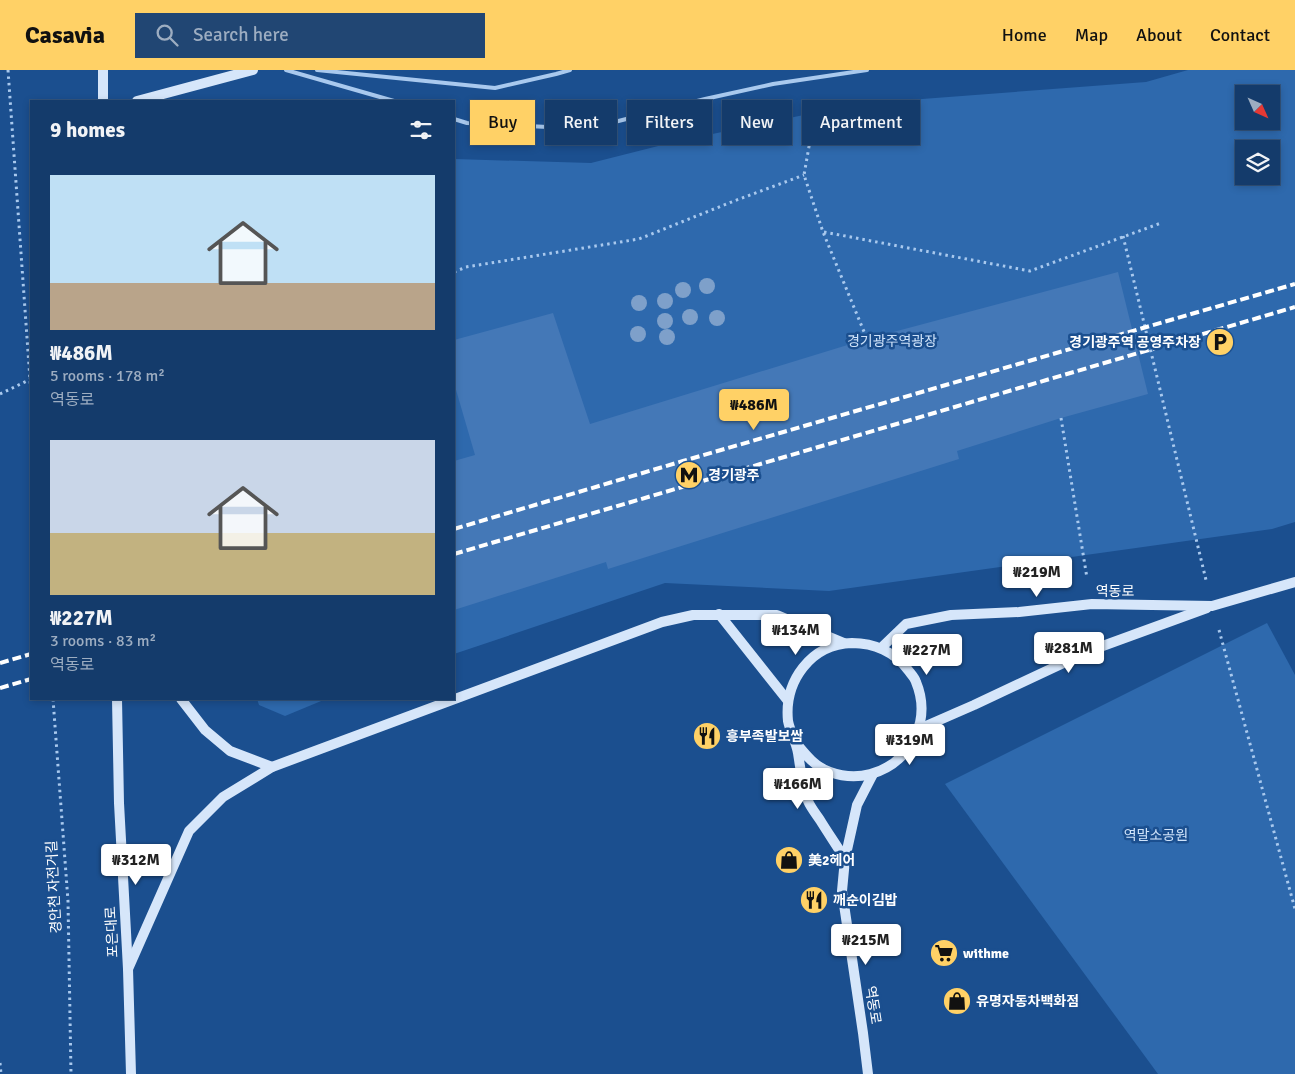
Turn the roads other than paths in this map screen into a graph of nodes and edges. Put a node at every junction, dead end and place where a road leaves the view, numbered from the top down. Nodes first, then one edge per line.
1 (103, 70) edge
2 (253, 70) edge
3 (286, 70) edge
4 (318, 70) edge
5 (570, 70) edge
6 (867, 70) edge
7 (103, 100) edge
8 (141, 100) edge
9 (391, 100) edge
10 (455, 119) edge
11 (1295, 582) edge
12 (1212, 606) junction
13 (719, 614) junction
14 (844, 643) junction
15 (882, 648) junction
16 (455, 699) edge
17 (117, 700) edge
18 (182, 700) edge
19 (452, 700) edge
20 (788, 701) junction
21 (919, 729) junction
22 (796, 743) junction
23 (272, 767) junction
24 (873, 774) junction
25 (845, 859) junction
26 (128, 969) junction
27 (131, 1074) edge
28 (868, 1074) edge

1 - 7 street
2 - 8 street
3 - 9 lane
4 - 5 lane
6 - 10 lane
11 - 12 street, 역동로
12 - 15 street, 역동로
12 - 21 street
13 - 14 street
13 - 16 street
13 - 20 street
14 - 15 street
14 - 20 street
15 - 21 street
17 - 26 street, 포은대로
18 - 23 street
19 - 23 street
20 - 22 street
21 - 24 street
22 - 24 street
22 - 25 street
23 - 26 street
24 - 25 street, 역동로
25 - 28 street, 역동로
26 - 27 street, 포은대로

